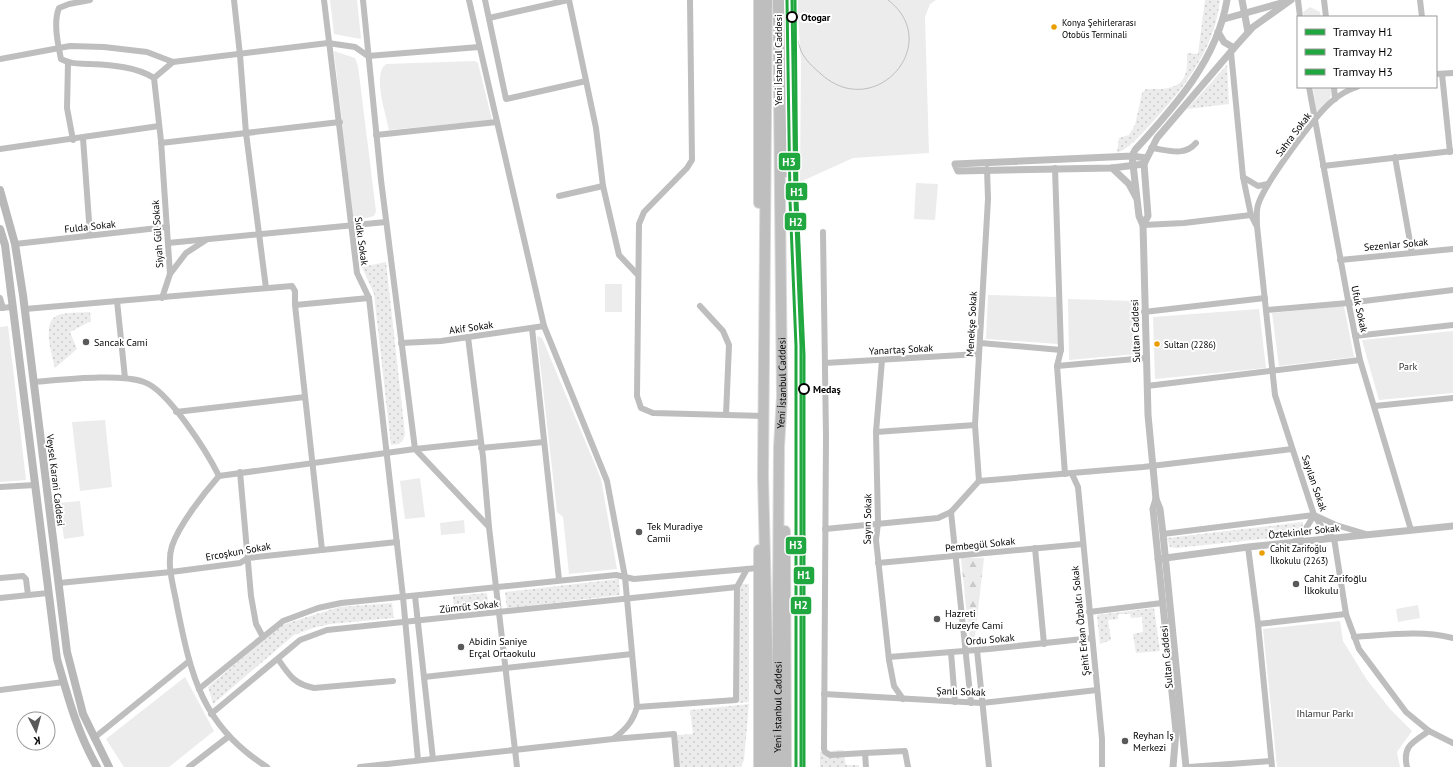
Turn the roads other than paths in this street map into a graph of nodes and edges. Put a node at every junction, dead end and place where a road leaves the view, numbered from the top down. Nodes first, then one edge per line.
1 (90, 0) edge
2 (234, 0) edge
3 (324, 0) edge
4 (363, 0) edge
5 (469, 0) edge
6 (485, 0) edge
7 (569, 0) edge
8 (690, 0) edge
9 (753, 0) edge
10 (759, 0) edge
11 (767, 0) edge
12 (778, 0) edge
13 (786, 0) edge
14 (1227, 0) edge
15 (1242, 0) edge
16 (1291, 0) edge
17 (1298, 0) edge
18 (1324, 0) edge
19 (1420, 0) edge
20 (1243, 14) junction
21 (1300, 16) edge
22 (1326, 16) edge
23 (1422, 16) edge
24 (488, 18) junction
25 (1224, 19) junction
26 (1218, 32) junction
27 (1248, 32) junction
28 (759, 40) junction
29 (328, 43) junction
30 (479, 47) junction
31 (59, 49) junction
32 (1232, 50) junction
33 (240, 55) junction
34 (368, 56) junction
35 (0, 59) edge
36 (173, 62) junction
37 (68, 63) junction
38 (1453, 73) edge
39 (1439, 74) edge
40 (154, 78) junction
41 (586, 81) junction
42 (1309, 88) edge
43 (1334, 88) edge
44 (1354, 88) edge
45 (1335, 99) junction
46 (1315, 121) junction
47 (340, 122) junction
48 (497, 122) junction
49 (159, 126) junction
50 (246, 133) junction
51 (376, 135) junction
52 (84, 138) junction
53 (73, 140) junction
54 (161, 143) junction
55 (1196, 143) dead end
56 (1151, 148) junction
57 (0, 149) edge
58 (1451, 151) edge
59 (1132, 156) junction
60 (1395, 157) junction
61 (1145, 161) junction
62 (1134, 166) junction
63 (1323, 166) junction
64 (1055, 168) junction
65 (1112, 168) junction
66 (987, 169) junction
67 (1243, 177) junction
68 (1268, 184) junction
69 (603, 186) junction
70 (0, 190) edge
71 (559, 196) dead end
72 (1138, 198) junction
73 (1258, 205) joint
74 (1252, 215) junction
75 (386, 222) junction
76 (1144, 225) junction
77 (350, 226) junction
78 (1256, 226) junction
79 (167, 227) junction
80 (0, 229) edge
81 (824, 232) dead end
82 (259, 234) junction
83 (90, 236) junction
84 (206, 240) junction
85 (168, 243) junction
86 (15, 244) junction
87 (1453, 249) edge
88 (1412, 253) junction
89 (1340, 260) junction
90 (170, 274) junction
91 (637, 274) junction
92 (266, 288) junction
93 (1453, 290) edge
94 (0, 298) edge
95 (162, 298) junction
96 (369, 298) junction
97 (1265, 298) junction
98 (117, 301) junction
99 (1348, 303) junction
100 (295, 305) junction
101 (700, 306) dead end
102 (12, 307) junction
103 (1, 308) edge
104 (25, 309) junction
105 (1266, 310) junction
106 (765, 312) junction
107 (1144, 312) junction
108 (781, 313) junction
109 (1453, 325) edge
110 (544, 326) junction
111 (532, 328) junction
112 (1355, 336) junction
113 (468, 337) junction
114 (980, 343) junction
115 (401, 344) junction
116 (1061, 350) junction
117 (979, 354) junction
118 (1146, 358) junction
119 (882, 360) junction
120 (1360, 360) junction
121 (825, 363) junction
122 (1057, 366) junction
123 (1273, 372) junction
124 (125, 378) junction
125 (34, 382) junction
126 (1147, 386) junction
127 (305, 397) junction
128 (1453, 398) edge
129 (1376, 406) junction
130 (176, 412) junction
131 (726, 415) junction
132 (764, 416) junction
133 (975, 424) junction
134 (876, 432) junction
135 (544, 442) junction
136 (481, 445) junction
137 (415, 449) junction
138 (1292, 449) junction
139 (386, 453) junction
140 (312, 463) junction
141 (1153, 465) junction
142 (240, 472) junction
143 (1065, 474) junction
144 (1072, 474) junction
145 (219, 476) junction
146 (762, 476) junction
147 (979, 480) junction
148 (34, 485) junction
149 (0, 488) edge
150 (1156, 499) junction
151 (951, 512) junction
152 (1314, 515) junction
153 (878, 523) junction
154 (1453, 526) edge
155 (488, 528) junction
156 (825, 529) junction
157 (1411, 530) junction
158 (1163, 534) junction
159 (1367, 535) junction
160 (1334, 538) junction
161 (396, 542) junction
162 (1293, 542) junction
163 (1083, 544) junction
164 (1248, 547) junction
165 (1035, 548) junction
166 (322, 550) junction
167 (956, 556) junction
168 (248, 558) junction
169 (1166, 558) junction
170 (1158, 559) junction
171 (878, 564) junction
172 (758, 568) junction
173 (747, 569) junction
174 (171, 572) junction
175 (625, 577) junction
176 (0, 578) edge
177 (559, 580) junction
178 (59, 582) junction
179 (496, 587) junction
180 (736, 587) junction
181 (48, 593) junction
182 (28, 595) junction
183 (414, 596) junction
184 (403, 597) junction
185 (0, 598) edge
186 (627, 598) junction
187 (1162, 603) junction
188 (1090, 612) junction
189 (499, 613) junction
190 (1346, 614) junction
191 (417, 622) junction
192 (405, 623) junction
193 (1258, 624) junction
194 (263, 637) junction
195 (1354, 637) junction
196 (1092, 638) junction
197 (1453, 638) edge
198 (1044, 644) junction
199 (977, 650) junction
200 (966, 651) junction
201 (951, 652) junction
202 (632, 654) junction
203 (889, 657) junction
204 (278, 659) junction
205 (188, 662) junction
206 (505, 668) junction
207 (424, 677) junction
208 (394, 681) dead end
209 (64, 682) junction
210 (199, 689) junction
211 (0, 690) edge
212 (1097, 690) junction
213 (824, 694) junction
214 (903, 699) junction
215 (955, 702) junction
216 (971, 703) junction
217 (982, 703) junction
218 (637, 707) junction
219 (211, 714) junction
220 (1429, 731) junction
221 (228, 736) junction
222 (94, 738) junction
223 (613, 739) junction
224 (759, 742) junction
225 (1453, 744) edge
226 (515, 750) junction
227 (865, 753) junction
228 (425, 759) junction
229 (432, 759) junction
230 (418, 760) junction
231 (1272, 764) edge
232 (97, 767) edge
233 (108, 767) edge
234 (189, 767) edge
235 (267, 767) edge
236 (360, 767) edge
237 (426, 767) edge
238 (517, 767) edge
239 (677, 767) edge
240 (752, 767) edge
241 (759, 767) edge
242 (768, 767) edge
243 (784, 767) edge
244 (866, 767) edge
245 (908, 767) edge
246 (989, 767) edge
247 (1102, 767) edge
248 (1173, 767) edge
249 (1187, 767) edge
250 (1407, 767) edge

1 - 31 street
2 - 33 street
3 - 29 street, Sıdkı Sokak
4 - 34 street
5 - 30 street
6 - 24 street
7 - 24 street
7 - 41 street
8 - 91 street
9 - 28 highway
10 - 28 highway
11 - 106 highway, Yeni İstanbul Caddesi
12 - 108 highway, Yeni İstanbul Caddesi
13 - 108 highway
14 - 25 street
15 - 20 street
16 - 20 street
16 - 27 street
17 - 21 street
18 - 22 street
19 - 23 street
20 - 25 street
20 - 27 street
24 - 41 street
25 - 26 street
26 - 32 street
26 - 59 street
27 - 32 street
28 - 106 highway
29 - 33 street
29 - 34 street
29 - 47 street, Sıdkı Sokak
30 - 34 street
30 - 48 street
31 - 35 street
31 - 36 street
31 - 37 street
32 - 56 street
32 - 67 street
33 - 36 street
33 - 50 street
34 - 51 street
36 - 40 street
37 - 40 street
37 - 53 street
38 - 39 street
39 - 58 street
40 - 49 street, Siyah Gül Sokak
41 - 69 street
42 - 46 street, Ufuk Sokak
43 - 45 street
44 - 45 street, Sahra Sokak
45 - 46 street, Sahra Sokak
46 - 63 street, Ufuk Sokak
46 - 68 street, Sahra Sokak
47 - 50 street
47 - 77 street, Sıdkı Sokak
48 - 51 street
48 - 110 street
49 - 52 street
49 - 54 street, Siyah Gül Sokak
50 - 54 street
50 - 82 street
51 - 75 street
52 - 53 street
52 - 83 street
53 - 57 street
54 - 79 street, Siyah Gül Sokak
55 - 56 street
56 - 61 street
58 - 60 street
59 - 61 street
59 - 62 street
59 - 66 street
60 - 63 street
60 - 88 street
61 - 62 street
61 - 76 street, Sultan Caddesi
62 - 65 street
62 - 72 street
63 - 89 street, Ufuk Sokak
64 - 65 street
64 - 66 street
64 - 116 street
65 - 72 street
66 - 114 street, Menekşe Sokak
67 - 68 street
67 - 74 street
68 - 73 street, Sahra Sokak
69 - 71 street
69 - 91 street
70 - 86 main road, Veysel Karani Caddesi
72 - 76 street
73 - 78 street, Sayılan Sokak
74 - 76 street
74 - 78 street
75 - 77 street
75 - 115 street
76 - 107 street, Sultan Caddesi
77 - 82 street
77 - 96 street, Sıdkı Sokak
78 - 97 street, Sayılan Sokak
79 - 83 street, Fulda Sokak
79 - 85 street, Siyah Gül Sokak
80 - 102 main road
81 - 121 street
82 - 84 street
82 - 92 street
83 - 86 street, Fulda Sokak
84 - 85 street
84 - 90 street
85 - 90 street, Siyah Gül Sokak
86 - 104 main road, Veysel Karani Caddesi
87 - 88 street, Sezenlar Sokak
88 - 89 street, Sezenlar Sokak
89 - 99 street, Ufuk Sokak
90 - 95 street, Siyah Gül Sokak
91 - 131 street
92 - 95 street
92 - 100 street
93 - 99 street
94 - 103 street
95 - 98 street
96 - 100 street
96 - 139 street, Sıdkı Sokak
97 - 105 street, Sayılan Sokak
97 - 107 street
98 - 104 street
98 - 124 street
99 - 105 street
99 - 112 street, Ufuk Sokak
100 - 127 street
101 - 131 street
102 - 103 street
102 - 148 main road
104 - 125 main road, Veysel Karani Caddesi
105 - 123 street, Sayılan Sokak
106 - 132 highway, Yeni İstanbul Caddesi
107 - 118 street, Sultan Caddesi
108 - 243 highway, Yeni İstanbul Caddesi
109 - 112 street
110 - 111 street, Akif Sokak
110 - 175 street
111 - 113 street, Akif Sokak
111 - 135 street
112 - 120 street, Ufuk Sokak
113 - 115 street, Akif Sokak
113 - 136 street
114 - 116 street
114 - 117 street, Menekşe Sokak
115 - 137 street
116 - 122 street
117 - 119 street, Yanartaş Sokak
117 - 133 street, Menekşe Sokak
118 - 122 street
118 - 126 street, Sultan Caddesi
119 - 121 street, Yanartaş Sokak
119 - 134 street, Sayın Sokak
120 - 123 street
120 - 129 street, Ufuk Sokak
121 - 156 street
122 - 143 street
123 - 126 street
123 - 138 street, Sayılan Sokak
124 - 125 street
124 - 130 street
125 - 178 main road, Veysel Karani Caddesi
126 - 141 street, Sultan Caddesi
127 - 130 street
127 - 140 street
128 - 129 street
129 - 157 street, Ufuk Sokak
130 - 145 street
131 - 132 street
132 - 146 highway, Yeni İstanbul Caddesi
133 - 134 street
133 - 147 street, Menekşe Sokak
134 - 153 street, Sayın Sokak
135 - 136 street
135 - 177 street
136 - 137 street
136 - 155 street
137 - 139 street
137 - 155 street
138 - 141 street
138 - 152 street, Sayılan Sokak
139 - 140 street
139 - 161 street, Sıdkı Sokak
140 - 142 street
140 - 166 street
141 - 144 street
141 - 150 street, Sultan Caddesi
142 - 145 street
142 - 168 street
143 - 144 street
143 - 147 street
144 - 163 street, Şehit Erkan Özbalcı Sokak
145 - 174 street
146 - 172 highway
146 - 242 highway, Yeni İstanbul Caddesi
147 - 151 street
148 - 149 street
148 - 181 main road
150 - 158 street, Sultan Caddesi
150 - 170 street, Sultan Caddesi
151 - 153 street
151 - 167 street
152 - 158 street
152 - 159 street
152 - 160 street, Sayılan Sokak
152 - 162 street
153 - 156 street
153 - 171 street, Sayın Sokak
154 - 157 street, Öztekinler Sokak
155 - 179 street
156 - 213 street
157 - 159 street, Öztekinler Sokak
158 - 169 street, Sultan Caddesi
159 - 160 street, Öztekinler Sokak
160 - 162 street, Öztekinler Sokak
160 - 190 street
161 - 166 street, Ercoşkun Sokak
161 - 184 street, Sıdkı Sokak
162 - 164 street, Öztekinler Sokak
163 - 165 street, Pembegül Sokak
163 - 188 street, Şehit Erkan Özbalcı Sokak
164 - 169 street, Öztekinler Sokak
164 - 193 street
165 - 167 street, Pembegül Sokak
165 - 198 street
166 - 168 street, Ercoşkun Sokak
167 - 171 street, Pembegül Sokak
167 - 200 street
168 - 174 street, Ercoşkun Sokak
168 - 194 street
169 - 170 street, Öztekinler Sokak
169 - 249 street, Sultan Caddesi
170 - 187 street, Sultan Caddesi
171 - 203 street, Sayın Sokak
172 - 173 street, Zümrüt Sokak
172 - 224 highway
173 - 175 street, Zümrüt Sokak
173 - 180 street
174 - 178 street, Ercoşkun Sokak
174 - 205 street
175 - 177 street, Zümrüt Sokak
175 - 186 street
176 - 182 street
177 - 179 street, Zümrüt Sokak
178 - 222 main road, Veysel Karani Caddesi
179 - 183 street, Zümrüt Sokak
179 - 189 street
180 - 186 street, Zümrüt Sokak
180 - 218 street
181 - 182 street
181 - 209 main road
182 - 185 street
183 - 184 street, Zümrüt Sokak
183 - 191 street
184 - 192 street, Sıdkı Sokak
184 - 194 street, Zümrüt Sokak
186 - 189 street, Zümrüt Sokak
186 - 202 street
187 - 188 street
187 - 248 street, Sultan Caddesi
188 - 196 street, Şehit Erkan Özbalcı Sokak
189 - 191 street, Zümrüt Sokak
189 - 206 street
190 - 193 street
190 - 195 street
191 - 192 street, Zümrüt Sokak
191 - 207 street
192 - 204 street, Zümrüt Sokak
192 - 230 street, Sıdkı Sokak
193 - 231 street
194 - 210 street, Zümrüt Sokak
195 - 197 street
195 - 220 street
196 - 198 street, Ordu Sokak
196 - 212 street, Şehit Erkan Özbalcı Sokak
198 - 199 street, Ordu Sokak
199 - 200 street, Ordu Sokak
199 - 217 street
200 - 201 street, Ordu Sokak
200 - 216 street
201 - 203 street, Ordu Sokak
201 - 215 street
202 - 206 street
202 - 218 street
203 - 214 street, Sayın Sokak
204 - 208 street
204 - 219 street, Zümrüt Sokak
205 - 210 street
205 - 222 street
206 - 207 street
206 - 226 street
207 - 229 street
209 - 211 street
209 - 232 main road
210 - 219 street
212 - 217 street, Şanlı Sokak
212 - 247 street, Şehit Erkan Özbalcı Sokak
213 - 214 street, Şanlı Sokak
213 - 227 street
214 - 215 street, Şanlı Sokak
215 - 216 street, Şanlı Sokak
216 - 217 street, Şanlı Sokak
217 - 246 street
218 - 223 street
219 - 221 street
220 - 225 street
220 - 250 street
221 - 234 street
221 - 235 street
222 - 233 main road, Veysel Karani Caddesi
223 - 226 street
223 - 239 street
224 - 240 highway
224 - 241 highway
226 - 229 street
226 - 238 street
227 - 244 street
227 - 245 street
228 - 229 street
228 - 230 street
228 - 237 street
230 - 236 street
231 - 249 street

